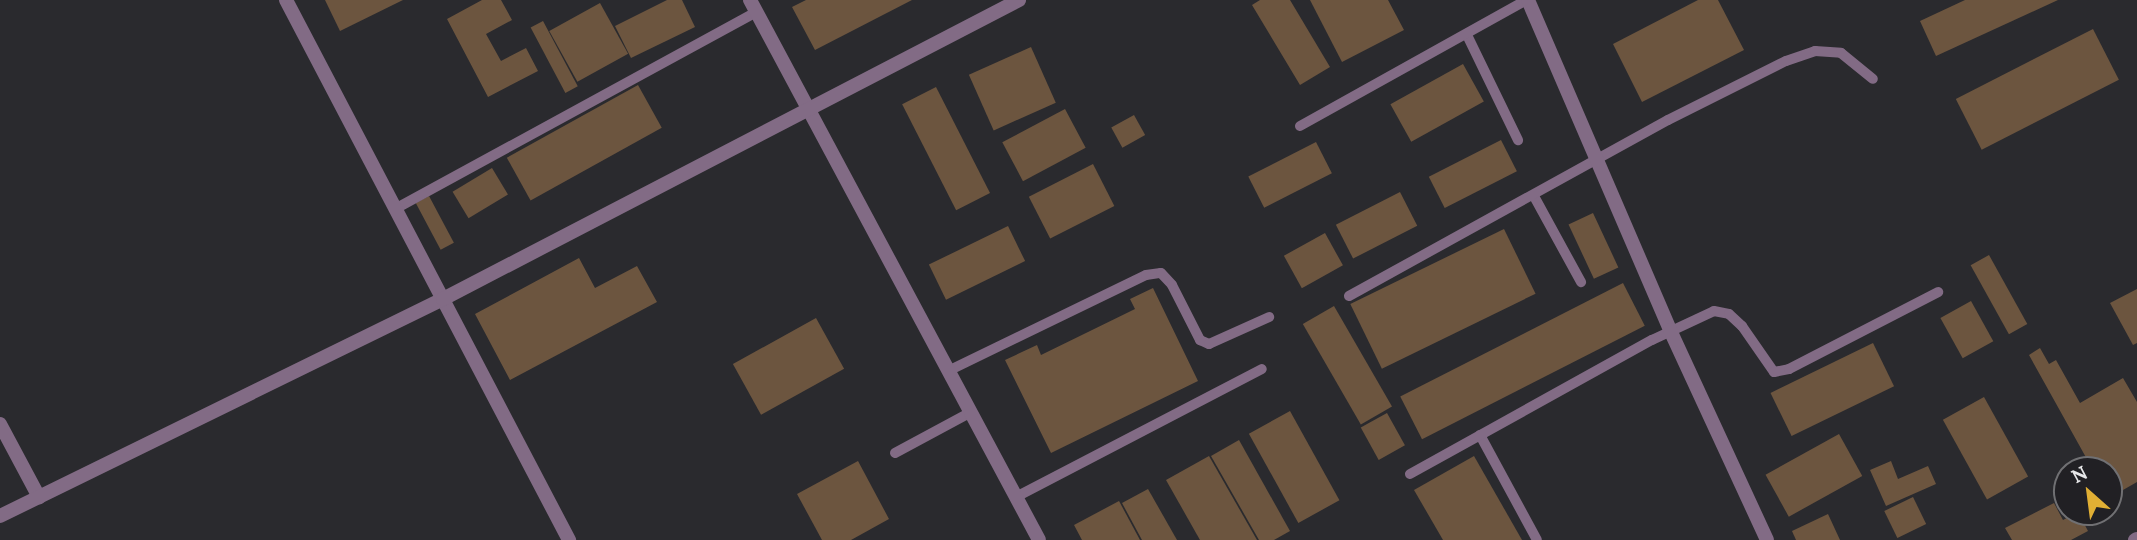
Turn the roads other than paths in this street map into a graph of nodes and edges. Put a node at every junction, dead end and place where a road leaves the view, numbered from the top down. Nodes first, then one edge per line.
1 (286, 0) edge
2 (1019, 0) edge
3 (1527, 0) edge
4 (753, 6) edge
5 (1466, 35) junction
6 (1873, 79) dead end
7 (808, 109) junction
8 (1300, 126) dead end
9 (1518, 140) dead end
10 (1600, 159) junction
11 (1535, 198) junction
12 (395, 209) junction
13 (1581, 282) dead end
14 (1938, 292) dead end
15 (1349, 296) dead end
16 (443, 299) junction
17 (1269, 317) dead end
18 (1670, 330) junction
19 (1262, 369) dead end
20 (948, 370) junction
21 (971, 412) junction
22 (0, 424) edge
23 (1480, 435) junction
24 (895, 453) dead end
25 (1410, 474) dead end
26 (39, 497) junction
27 (1016, 497) junction
28 (0, 516) edge
29 (569, 540) edge
30 (1039, 540) edge
31 (1537, 540) edge
32 (1767, 540) edge

1 - 12 street
2 - 7 street
3 - 5 lane
3 - 10 street
4 - 7 street
4 - 12 lane
5 - 8 lane
5 - 9 lane
6 - 10 lane
7 - 16 street
7 - 20 street
10 - 11 lane
10 - 18 street
11 - 13 lane
11 - 15 lane
12 - 16 street
14 - 18 lane
16 - 26 street
16 - 29 street
17 - 20 lane
18 - 23 lane
18 - 32 street
19 - 27 lane
20 - 21 street
21 - 24 lane
21 - 27 street
22 - 26 street
23 - 25 lane
23 - 31 lane
26 - 28 street
27 - 30 street

